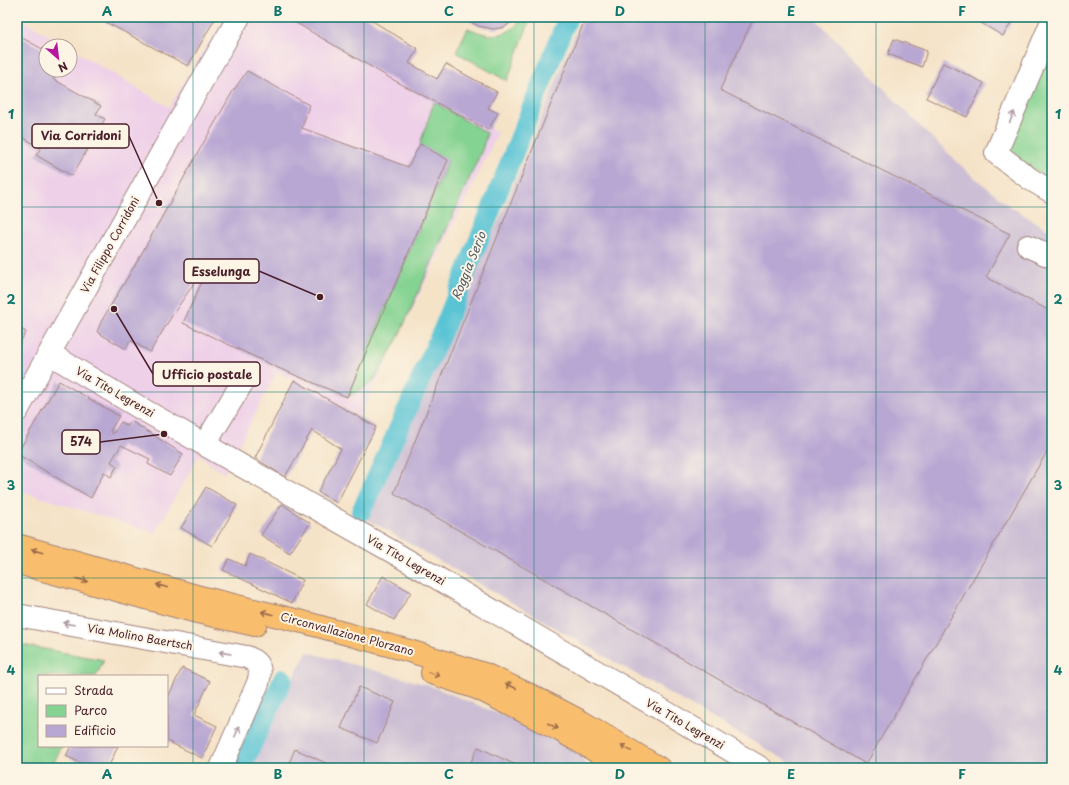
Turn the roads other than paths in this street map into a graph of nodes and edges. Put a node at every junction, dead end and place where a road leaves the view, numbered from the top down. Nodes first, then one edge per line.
1 (240, 17) edge
2 (1052, 21) edge
3 (1052, 192) edge
4 (1028, 246) dead end
5 (1052, 257) edge
6 (50, 354) junction
7 (244, 380) dead end
8 (17, 411) edge
9 (205, 444) junction
10 (17, 545) edge
11 (17, 563) edge
12 (17, 615) edge
13 (608, 761) edge
14 (221, 768) edge
15 (625, 768) edge
16 (659, 768) edge
17 (760, 768) edge

1 - 6 street, Via Filippo Corridoni
3 -> 2 street
4 - 5 street
6 - 8 street, Via Filippo Corridoni
6 - 9 street, Via Tito Legrenzi
7 - 9 street
9 - 17 street, Via Tito Legrenzi
16 -> 10 highway, Circonvallazione Plorzano
11 -> 13 highway, Circonvallazione Plorzano
14 -> 12 street, Via Molino Baertsch
13 - 15 highway, Circonvallazione Plorzano

